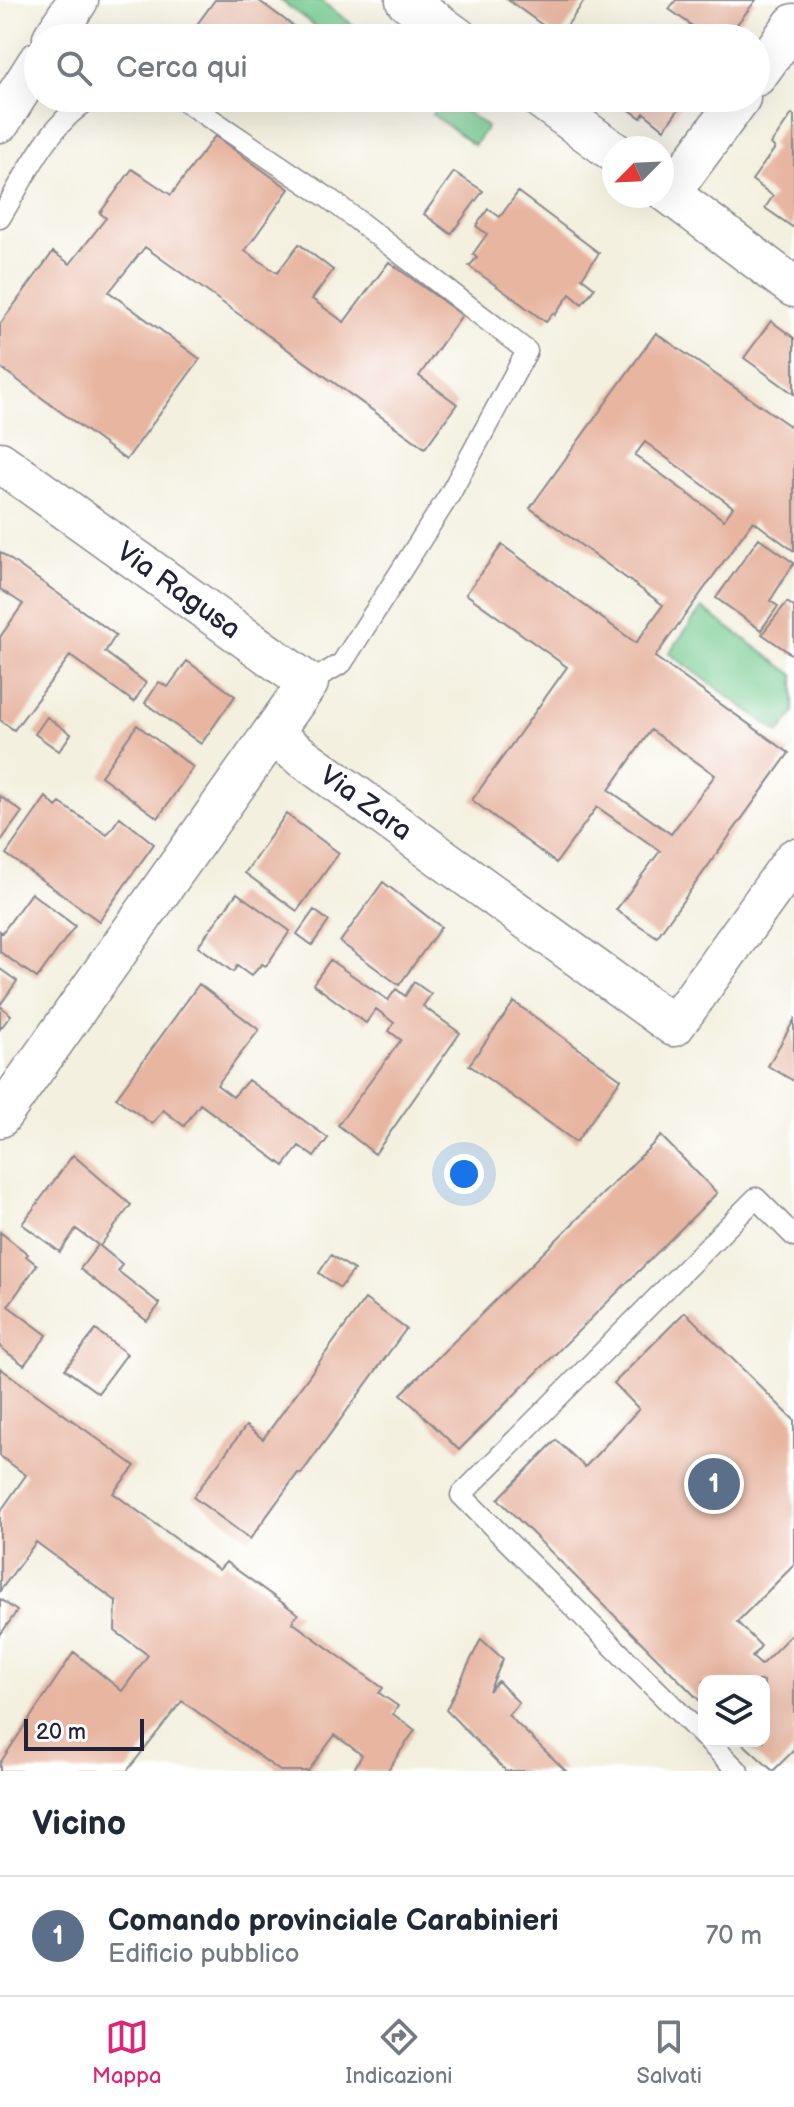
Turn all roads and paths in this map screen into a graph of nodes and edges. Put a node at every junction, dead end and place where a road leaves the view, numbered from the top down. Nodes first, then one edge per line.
1 (78, 0) edge
2 (406, 0) edge
3 (62, 24) edge
4 (439, 24) edge
5 (794, 24) edge
6 (770, 57) edge
7 (24, 84) edge
8 (70, 112) edge
9 (201, 112) edge
10 (559, 112) edge
11 (729, 112) edge
12 (0, 122) edge
13 (602, 143) edge
14 (674, 180) edge
15 (674, 196) edge
16 (0, 218) edge
17 (794, 287) edge
18 (0, 462) edge
19 (308, 683) junction
20 (272, 735) junction
21 (794, 859) edge
22 (0, 1117) edge
23 (794, 1236) edge
24 (698, 1731) edge
25 (714, 1747) edge
26 (738, 1771) edge

1 - 3 street
2 - 4 street
5 - 6 street
7 - 12 street
8 - 16 lane
9 - 19 lane
10 - 13 street
11 - 14 street
15 - 17 street
18 - 19 street, Via Ragusa
19 - 20 street
20 - 21 street, Via Zara
20 - 22 street
23 - 24 lane
25 - 26 lane

